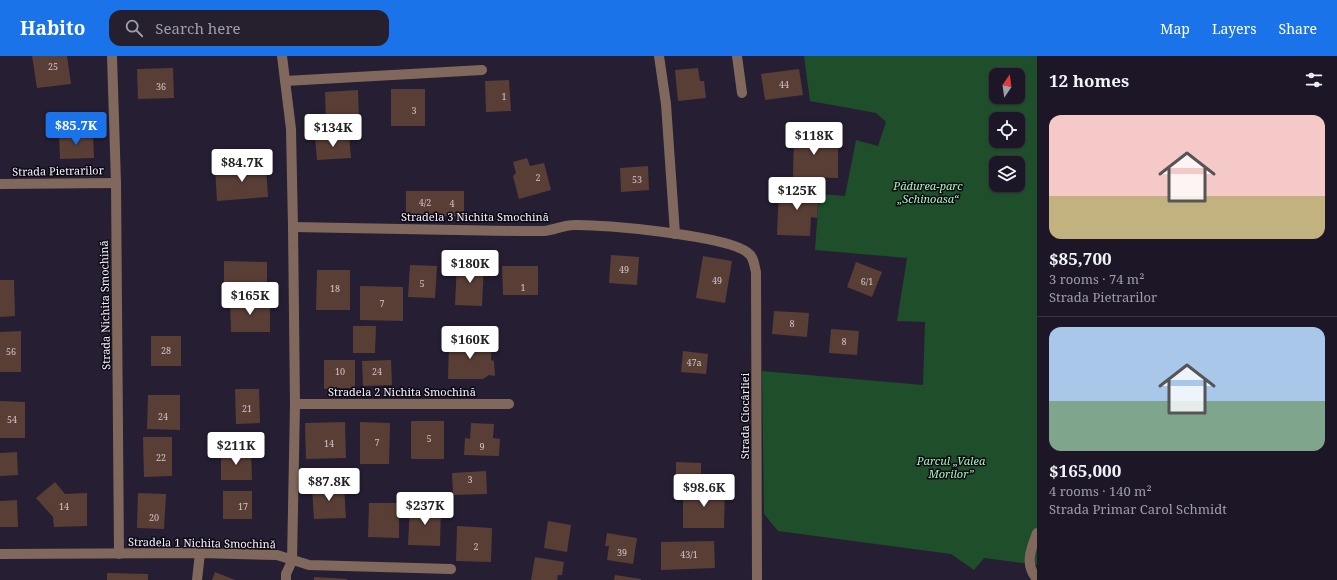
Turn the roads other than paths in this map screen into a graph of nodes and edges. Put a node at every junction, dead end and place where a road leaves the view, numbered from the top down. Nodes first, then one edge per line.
1 (112, 56) edge
2 (282, 56) edge
3 (659, 56) edge
4 (737, 56) edge
5 (482, 70) dead end
6 (285, 81) junction
7 (742, 93) dead end
8 (116, 183) junction
9 (0, 184) edge
10 (293, 227) junction
11 (675, 234) junction
12 (749, 253) joint
13 (295, 404) junction
14 (509, 404) dead end
15 (1037, 533) edge
16 (200, 553) junction
17 (0, 554) edge
18 (119, 554) junction
19 (292, 561) junction
20 (451, 569) dead end
21 (1037, 579) edge
22 (197, 580) edge
23 (286, 580) edge
24 (757, 580) edge

1 - 8 street, Strada Nichita Smochină
2 - 6 street
3 - 11 street
4 - 7 street
5 - 6 street
6 - 10 street
8 - 9 street, Strada Pietrarilor
8 - 18 street, Strada Nichita Smochină
10 - 11 street, Stradela 3 Nichita Smochină
10 - 13 street
11 - 12 street, Stradela 3 Nichita Smochină
12 - 24 street, Strada Ciocârliei
13 - 14 street, Stradela 2 Nichita Smochină
13 - 19 street
15 - 21 street
16 - 18 street, Stradela 1 Nichita Smochină
16 - 19 street, Stradela 1 Nichita Smochină
16 - 22 street
17 - 18 street, Stradela 1 Nichita Smochină
19 - 20 street, Stradela 1 Nichita Smochină
19 - 23 street

